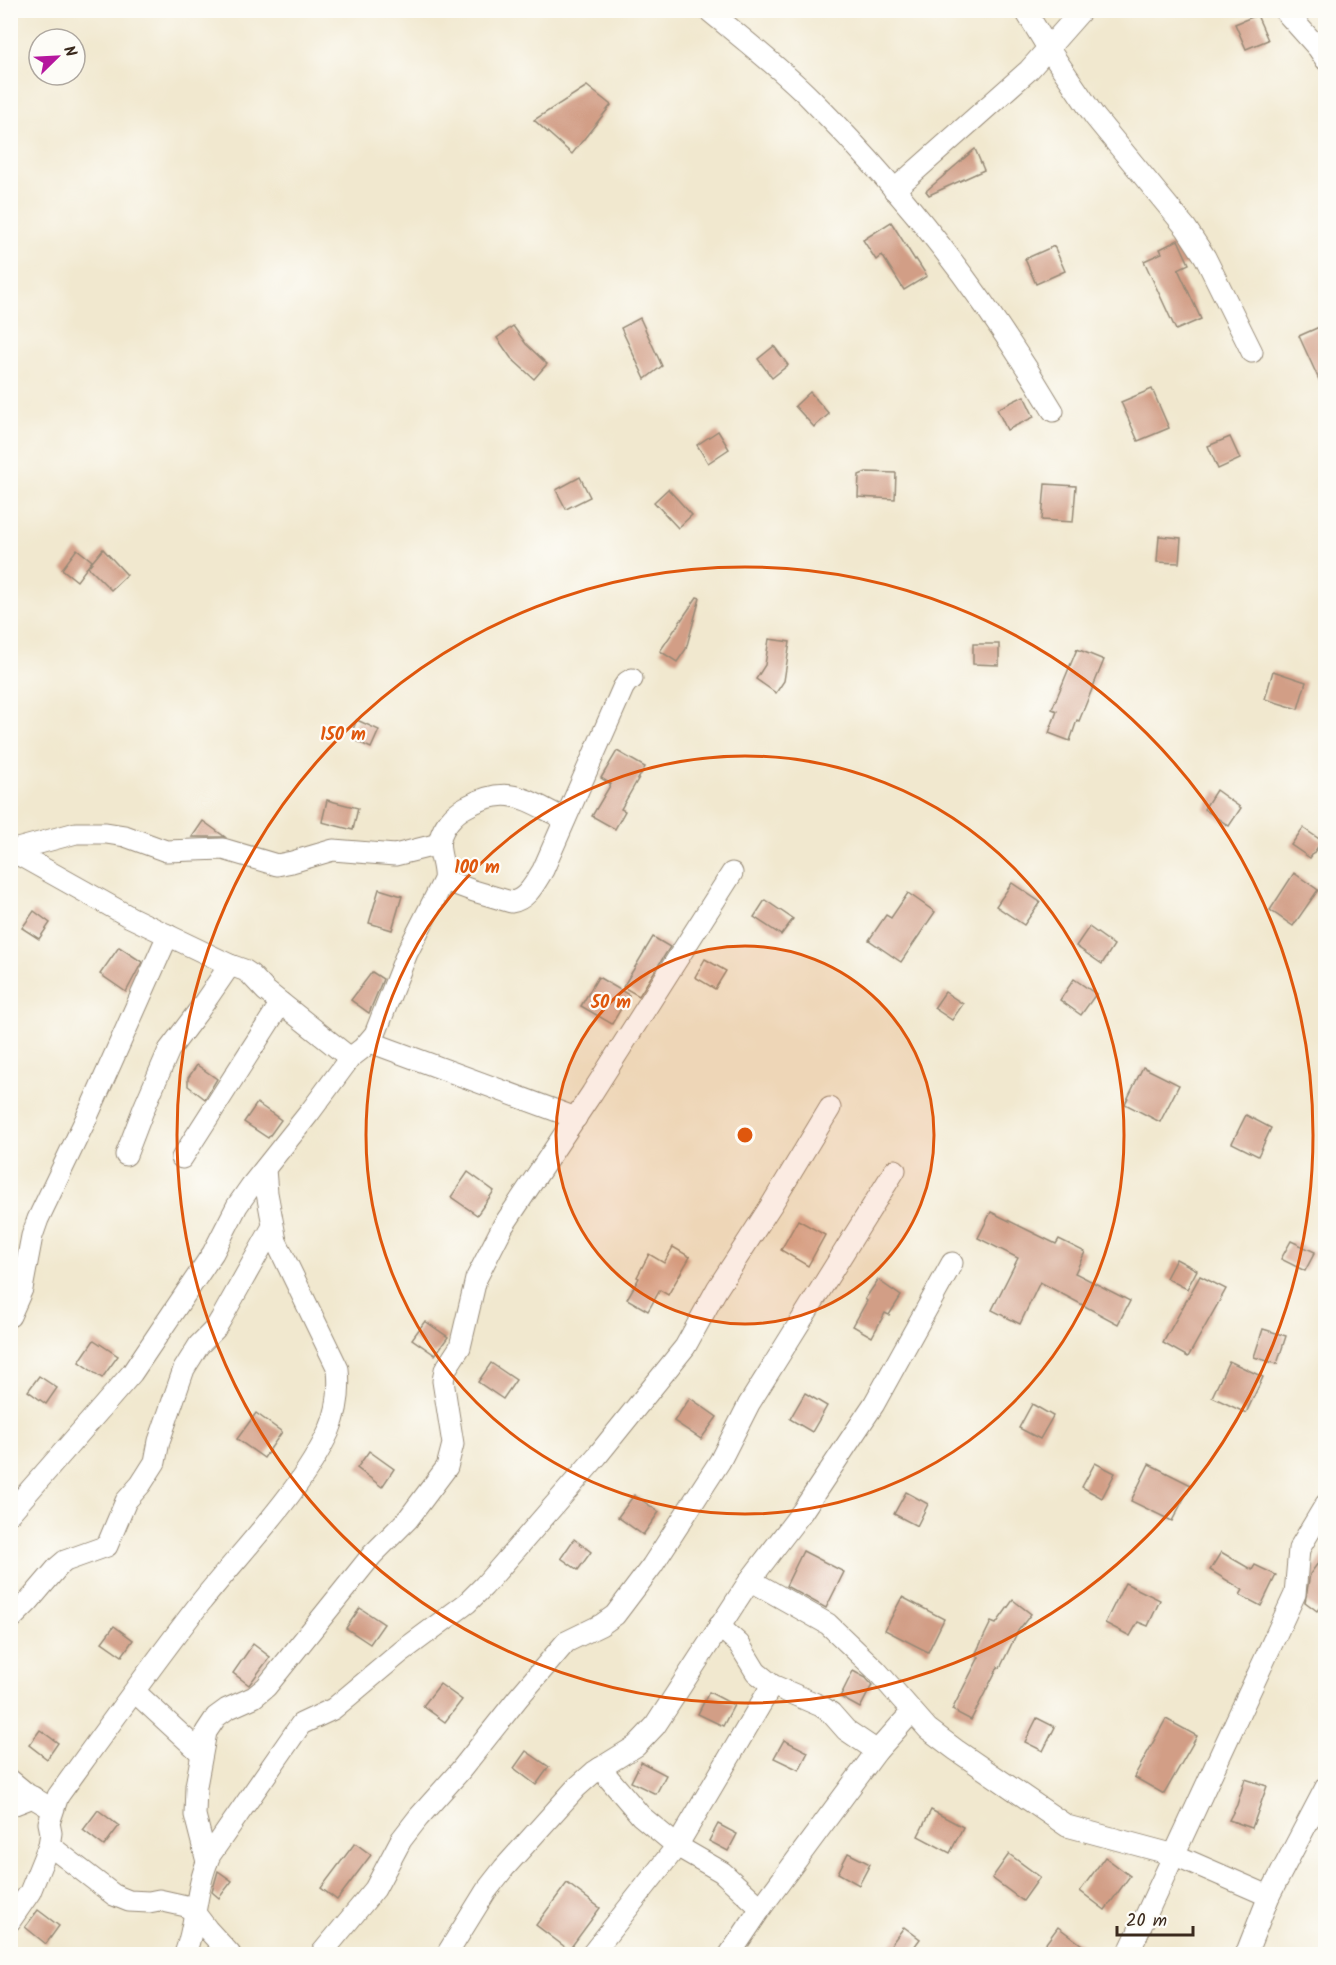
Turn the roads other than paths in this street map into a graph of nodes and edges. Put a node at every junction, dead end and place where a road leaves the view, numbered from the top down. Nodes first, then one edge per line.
1 (708, 10) edge
2 (1025, 10) edge
3 (1082, 10) edge
4 (1284, 10) edge
5 (1048, 48) junction
6 (1326, 60) edge
7 (894, 190) junction
8 (1252, 352) dead end
9 (1053, 411) dead end
10 (632, 679) dead end
11 (565, 819) junction
12 (439, 844) junction
13 (10, 851) edge
14 (732, 873) dead end
15 (444, 880) junction
16 (168, 935) junction
17 (230, 965) junction
18 (281, 1003) junction
19 (370, 1042) junction
20 (350, 1058) junction
21 (830, 1108) dead end
22 (576, 1118) junction
23 (126, 1155) dead end
24 (182, 1158) dead end
25 (265, 1169) junction
26 (895, 1170) dead end
27 (272, 1228) junction
28 (952, 1263) dead end
29 (10, 1316) edge
30 (1326, 1504) edge
31 (10, 1513) edge
32 (750, 1580) junction
33 (10, 1620) edge
34 (719, 1626) junction
35 (772, 1684) junction
36 (135, 1692) junction
37 (912, 1712) junction
38 (877, 1751) junction
39 (201, 1753) junction
40 (600, 1768) junction
41 (10, 1780) edge
42 (1326, 1787) edge
43 (33, 1797) junction
44 (10, 1806) edge
45 (52, 1809) junction
46 (49, 1845) junction
47 (677, 1846) junction
48 (1175, 1855) junction
49 (207, 1862) junction
50 (1269, 1896) junction
51 (761, 1908) junction
52 (194, 1912) junction
53 (10, 1921) edge
54 (185, 1954) edge
55 (230, 1954) edge
56 (321, 1954) edge
57 (447, 1954) edge
58 (592, 1954) edge
59 (730, 1954) edge
60 (1128, 1954) edge
61 (1246, 1954) edge

1 - 7 street
2 - 5 street
3 - 5 street
4 - 6 street
5 - 7 street
5 - 8 street
7 - 9 street
10 - 11 street
11 - 12 street
11 - 15 street
12 - 13 street
12 - 15 street
13 - 16 street
14 - 22 street
15 - 19 street
16 - 17 street
16 - 29 street
17 - 18 street
17 - 23 street
18 - 20 street
18 - 24 street
19 - 20 street
19 - 22 street
20 - 25 street
21 - 49 street
22 - 39 street
25 - 27 street
25 - 31 street
26 - 56 street
27 - 33 street
27 - 36 street
28 - 32 street
30 - 48 street
32 - 34 street
32 - 37 street
34 - 35 street
34 - 40 street
35 - 38 street
35 - 47 street
36 - 39 street
36 - 45 street
37 - 38 street
37 - 48 street
38 - 51 street
39 - 49 street
40 - 47 street
40 - 57 street
41 - 43 street
42 - 50 street
43 - 44 street
43 - 45 street
45 - 46 street
46 - 52 street
46 - 53 street
47 - 51 street
47 - 58 street
48 - 50 street
48 - 60 street
49 - 52 street
50 - 61 street
51 - 59 street
52 - 54 street
52 - 55 street

